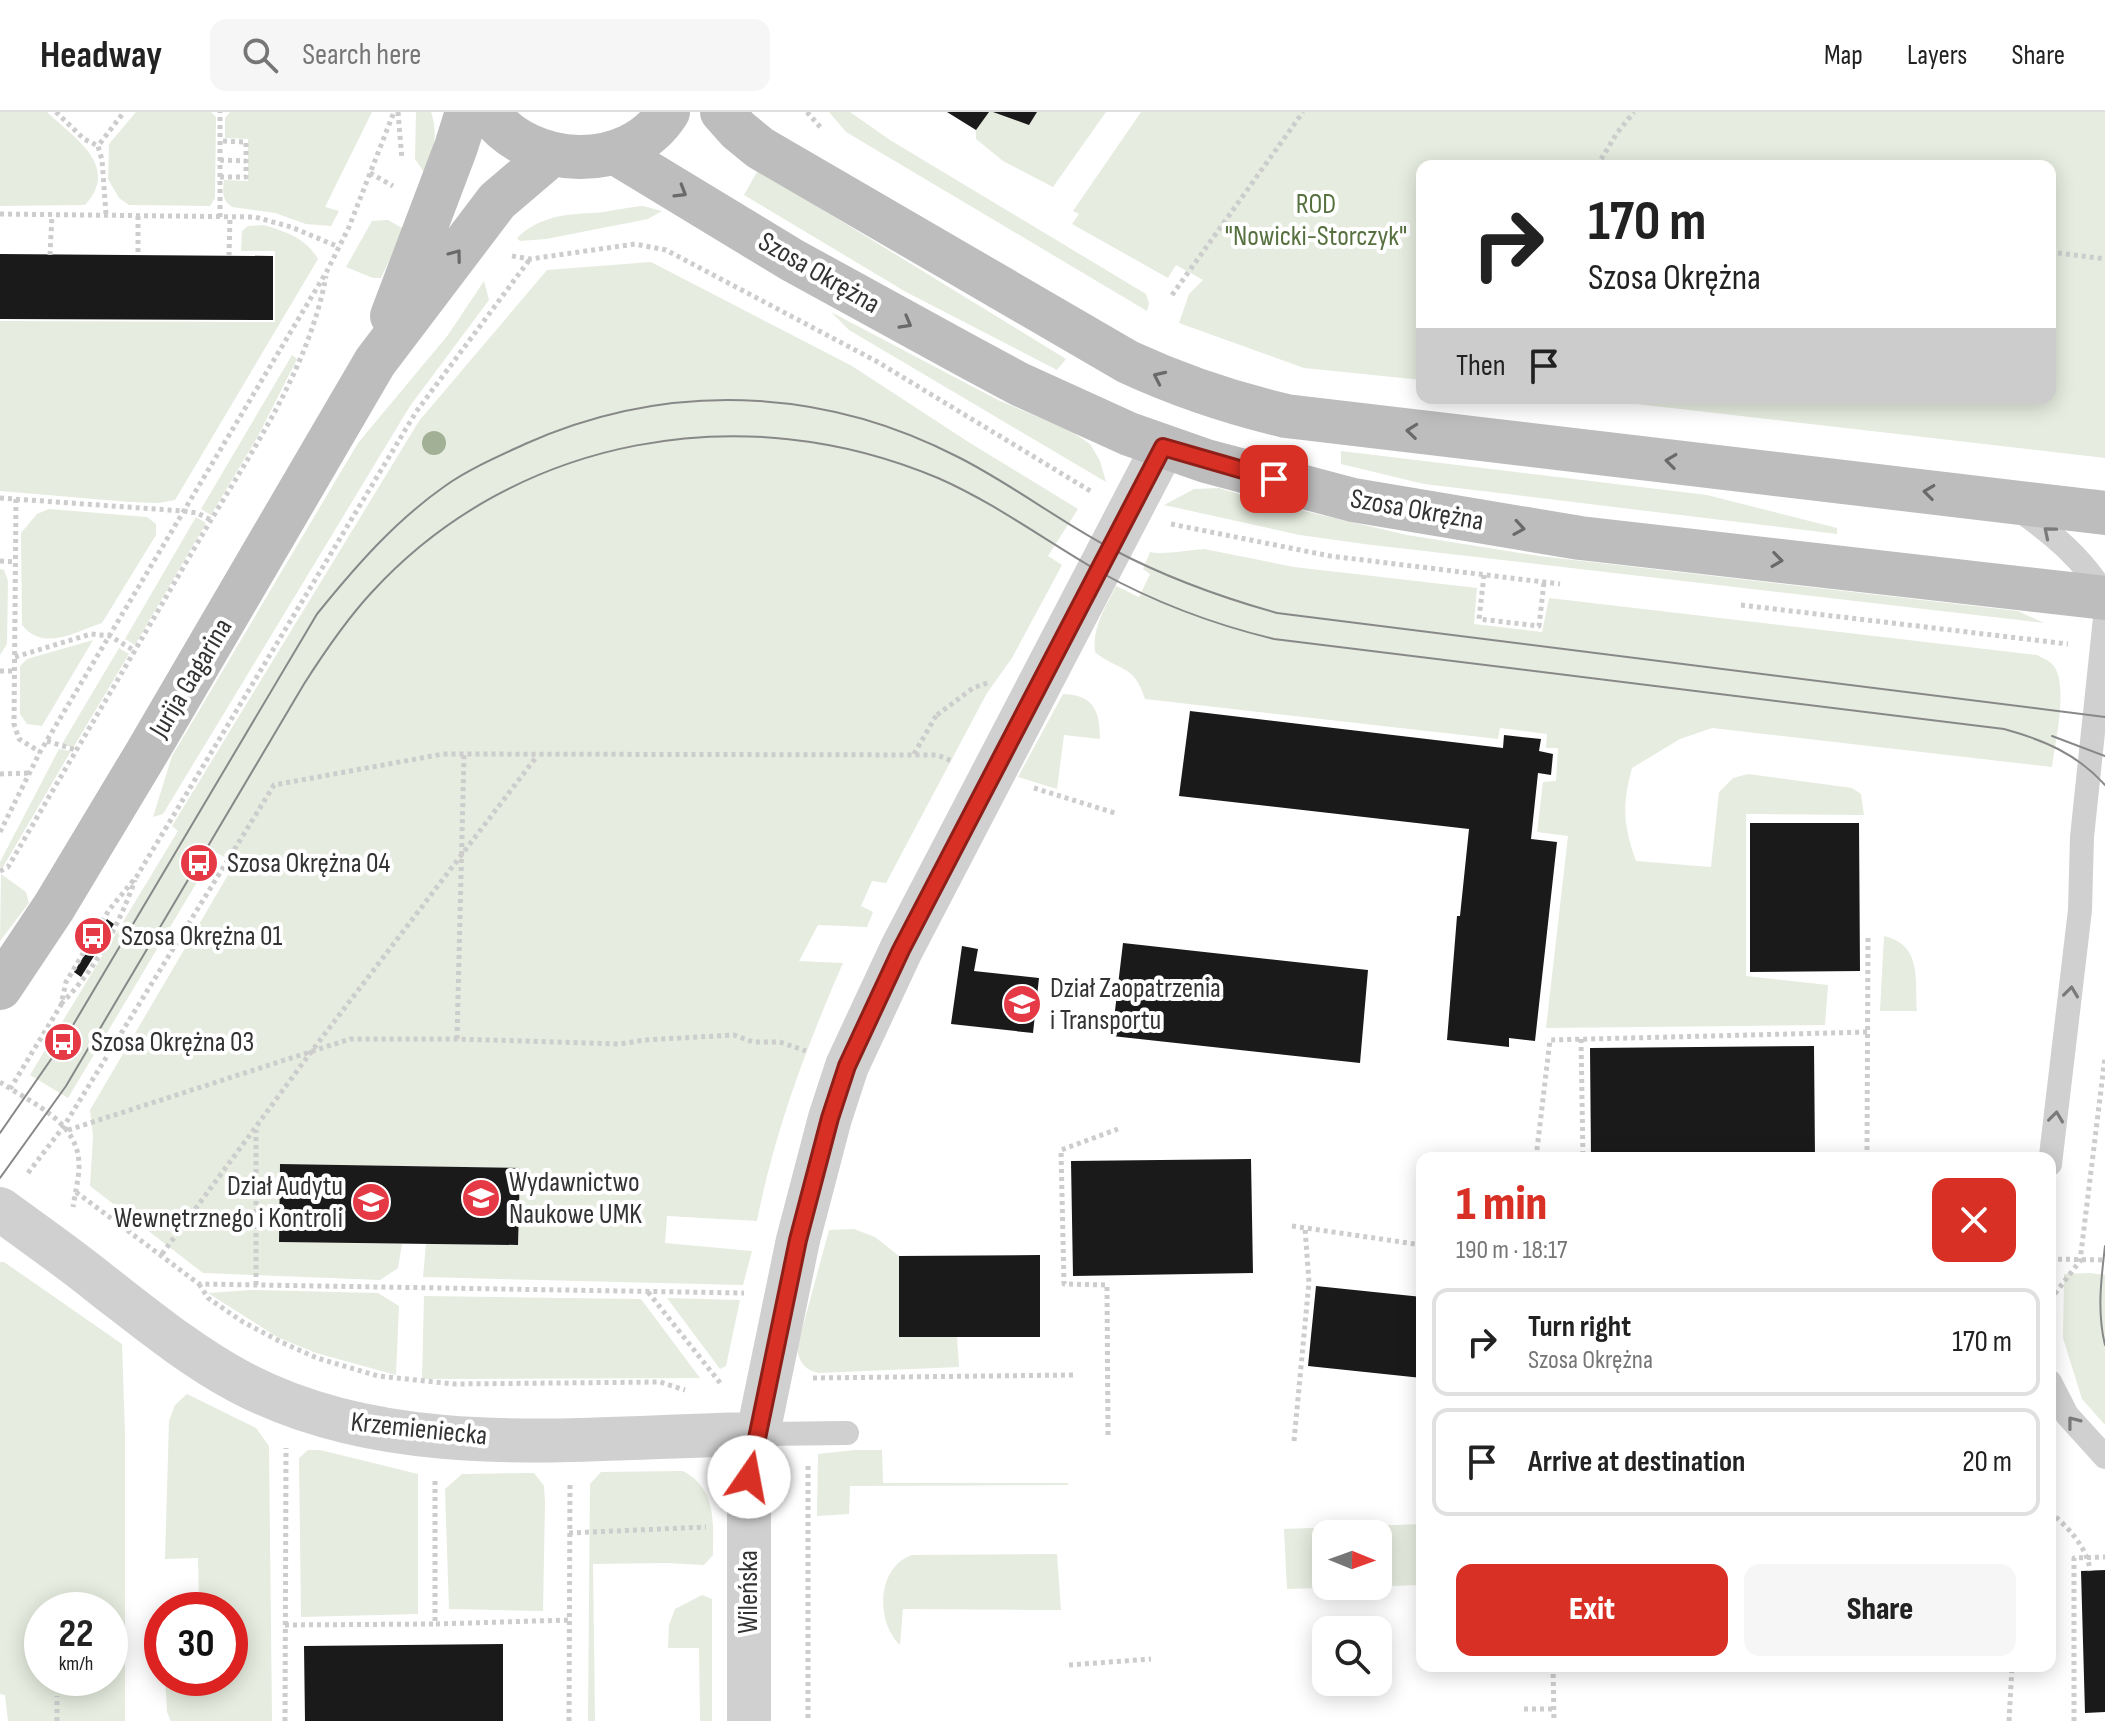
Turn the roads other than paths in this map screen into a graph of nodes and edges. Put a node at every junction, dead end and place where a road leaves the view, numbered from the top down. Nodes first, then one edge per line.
1 (467, 112) edge
2 (488, 112) edge
3 (668, 112) edge
4 (722, 112) edge
5 (614, 152) junction
6 (551, 155) junction
7 (375, 362) junction
8 (1163, 447) junction
9 (2006, 501) junction
10 (2105, 513) edge
11 (2105, 597) edge
12 (2105, 618) edge
13 (0, 988) edge
14 (2051, 1152) edge
15 (9, 1197) edge
16 (2056, 1394) edge
17 (847, 1433) dead end
18 (758, 1434) junction
19 (2105, 1457) edge
20 (749, 1721) edge

1 - 7 street, Jurija Gagarina
2 - 6 street
3 - 5 street
9 -> 4 street
5 - 6 street
5 -> 8 street, Szosa Okrężna
7 -> 6 street, Jurija Gagarina
7 - 13 street, Jurija Gagarina
8 -> 11 street, Szosa Okrężna
8 - 18 street, Wileńska
9 - 10 street
11 -> 9 lane
14 -> 12 lane
15 - 18 street, Krzemieniecka
19 -> 16 lane
17 - 18 lane
18 - 20 street, Wileńska

